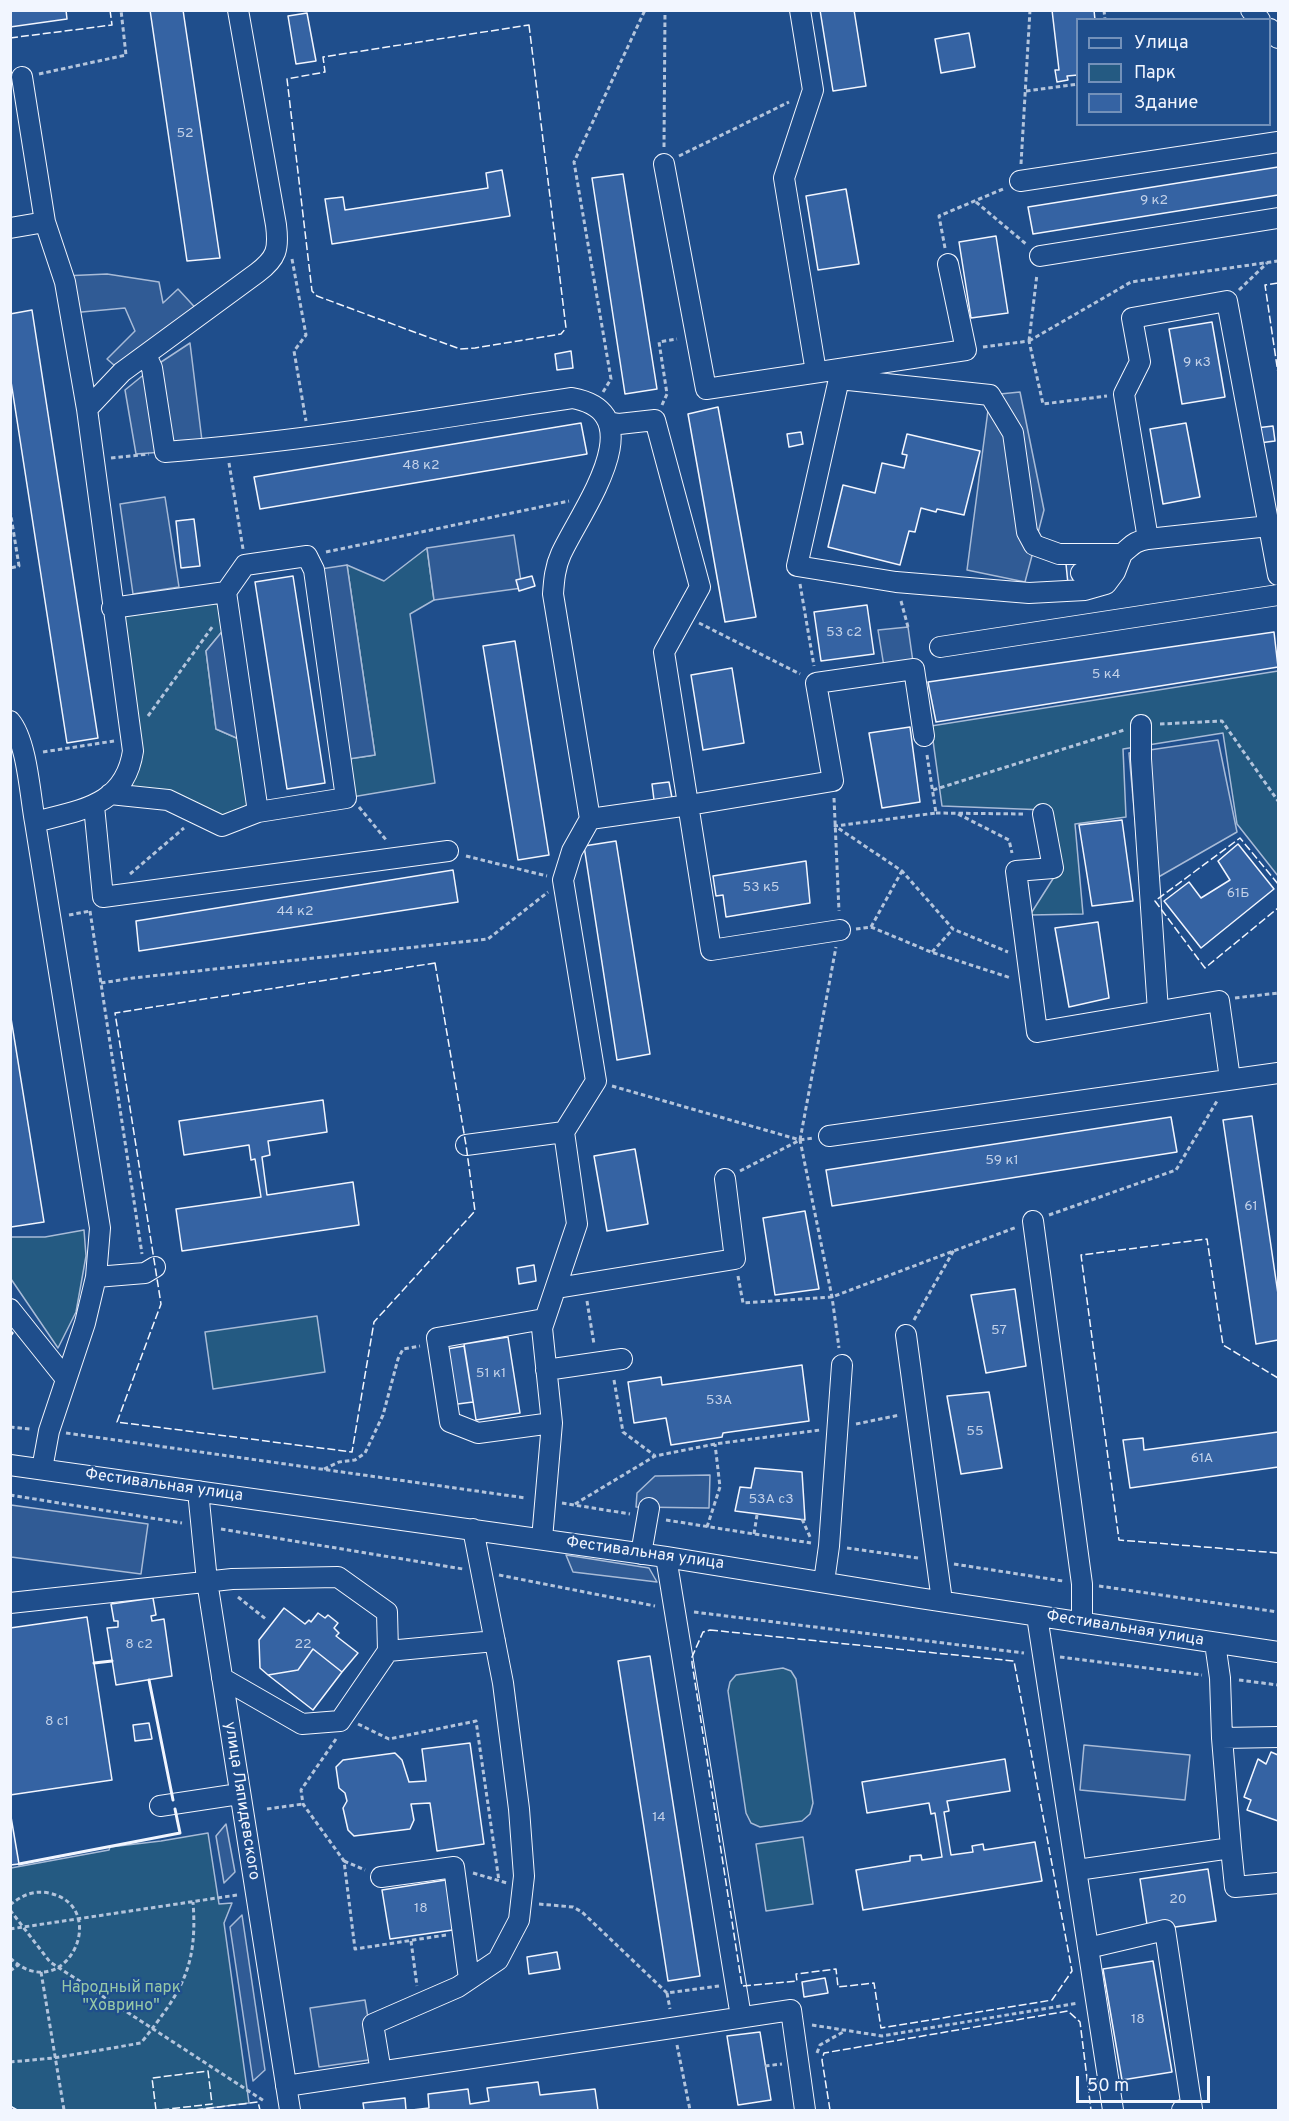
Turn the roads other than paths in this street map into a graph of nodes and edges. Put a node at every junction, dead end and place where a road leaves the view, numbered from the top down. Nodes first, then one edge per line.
1 (238, 10) edge
2 (801, 10) edge
3 (22, 77) road end
4 (1278, 142) edge
5 (664, 164) road end
6 (1020, 182) road end
7 (1278, 218) edge
8 (45, 222) junction
9 (10, 228) edge
10 (1040, 256) road end
11 (948, 264) road end
12 (146, 355) junction
13 (816, 372) junction
14 (87, 409) junction
15 (608, 422) junction
16 (1269, 526) junction
17 (1148, 539) junction
18 (1122, 554) junction
19 (1081, 573) dead end
20 (1278, 575) edge
21 (1278, 594) edge
22 (227, 599) junction
23 (112, 608) junction
24 (940, 647) dead end
25 (10, 721) edge
26 (1141, 725) road end
27 (924, 736) road end
28 (102, 800) junction
29 (688, 805) junction
30 (258, 812) junction
31 (1043, 814) road end
32 (590, 819) junction
33 (35, 822) junction
34 (448, 851) road end
35 (840, 930) road end
36 (1158, 1011) junction
37 (1278, 1073) edge
38 (1230, 1079) junction
39 (564, 1132) junction
40 (829, 1136) dead end
41 (466, 1145) dead end
42 (725, 1179) road end
43 (1033, 1221) road end
44 (150, 1270) road end
45 (96, 1277) junction
46 (557, 1287) junction
47 (10, 1309) edge
48 (544, 1319) junction
49 (906, 1335) road end
50 (622, 1359) dead end
51 (842, 1365) road end
52 (546, 1370) junction
53 (66, 1379) junction
54 (552, 1423) junction
55 (10, 1466) edge
56 (42, 1470) junction
57 (198, 1491) junction
58 (649, 1508) dead end
59 (473, 1529) junction
60 (542, 1539) junction
61 (641, 1554) junction
62 (666, 1557) junction
63 (207, 1581) junction
64 (824, 1582) junction
65 (942, 1601) junction
66 (10, 1603) edge
67 (1037, 1616) junction
68 (1082, 1622) junction
69 (495, 1641) junction
70 (1215, 1643) junction
71 (388, 1651) junction
72 (1278, 1652) edge
73 (222, 1678) junction
74 (1278, 1737) edge
75 (1222, 1738) junction
76 (239, 1794) junction
77 (160, 1806) dead end
78 (1231, 1848) junction
79 (1077, 1870) junction
80 (381, 1877) road end
81 (1278, 1883) edge
82 (1088, 1948) junction
83 (469, 1979) junction
84 (741, 2017) junction
85 (381, 2072) junction
86 (286, 2086) junction
87 (290, 2110) edge
88 (805, 2110) edge
89 (1113, 2110) edge
90 (1182, 2110) edge

1 - 12 street
2 - 13 street
3 - 8 street
4 - 6 street
5 - 13 street
7 - 10 street
8 - 9 street
8 - 14 street
11 - 13 street
12 - 14 street
12 - 15 street
14 - 23 street
15 - 29 street
15 - 32 street
16 - 17 street
16 - 17 street
16 - 20 street
17 - 18 street
18 - 18 street
18 - 19 street
21 - 24 street
22 - 23 street
22 - 30 street
22 - 30 street
23 - 28 street
25 - 33 street
26 - 36 street
27 - 29 street
28 - 30 street
28 - 33 street
28 - 34 street
29 - 32 street
29 - 35 street
31 - 36 street
32 - 39 street
33 - 45 street
36 - 38 street
37 - 38 street
38 - 40 street
39 - 41 street
39 - 46 street
42 - 46 street
43 - 68 street
44 - 45 street
45 - 53 street
46 - 48 street
47 - 53 street
48 - 52 street
48 - 54 street
49 - 65 street
50 - 52 street
51 - 64 street
52 - 54 street
53 - 56 street
54 - 60 street
55 - 56 street, Фестивальная улица
56 - 57 street, Фестивальная улица
57 - 59 street, Фестивальная улица
57 - 63 street, улица Ляпидевского
58 - 61 street
59 - 60 street, Фестивальная улица
59 - 69 street
60 - 61 street, Фестивальная улица
61 - 62 street, Фестивальная улица
62 - 64 street, Фестивальная улица
62 - 84 street
63 - 66 street
63 - 71 street
63 - 73 street, улица Ляпидевского
64 - 65 street, Фестивальная улица
65 - 67 street, Фестивальная улица
67 - 68 street, Фестивальная улица
67 - 79 street
68 - 70 street, Фестивальная улица
69 - 71 street
69 - 83 street
70 - 72 street, Фестивальная улица
70 - 75 street
71 - 73 street
73 - 76 street, улица Ляпидевского
74 - 75 street
75 - 78 street
76 - 77 street
76 - 86 street, улица Ляпидевского
78 - 79 street
78 - 81 street
79 - 82 street
80 - 83 street
82 - 89 street
82 - 90 street
83 - 85 street
84 - 85 street
84 - 88 street
85 - 86 street
86 - 87 street, улица Ляпидевского

